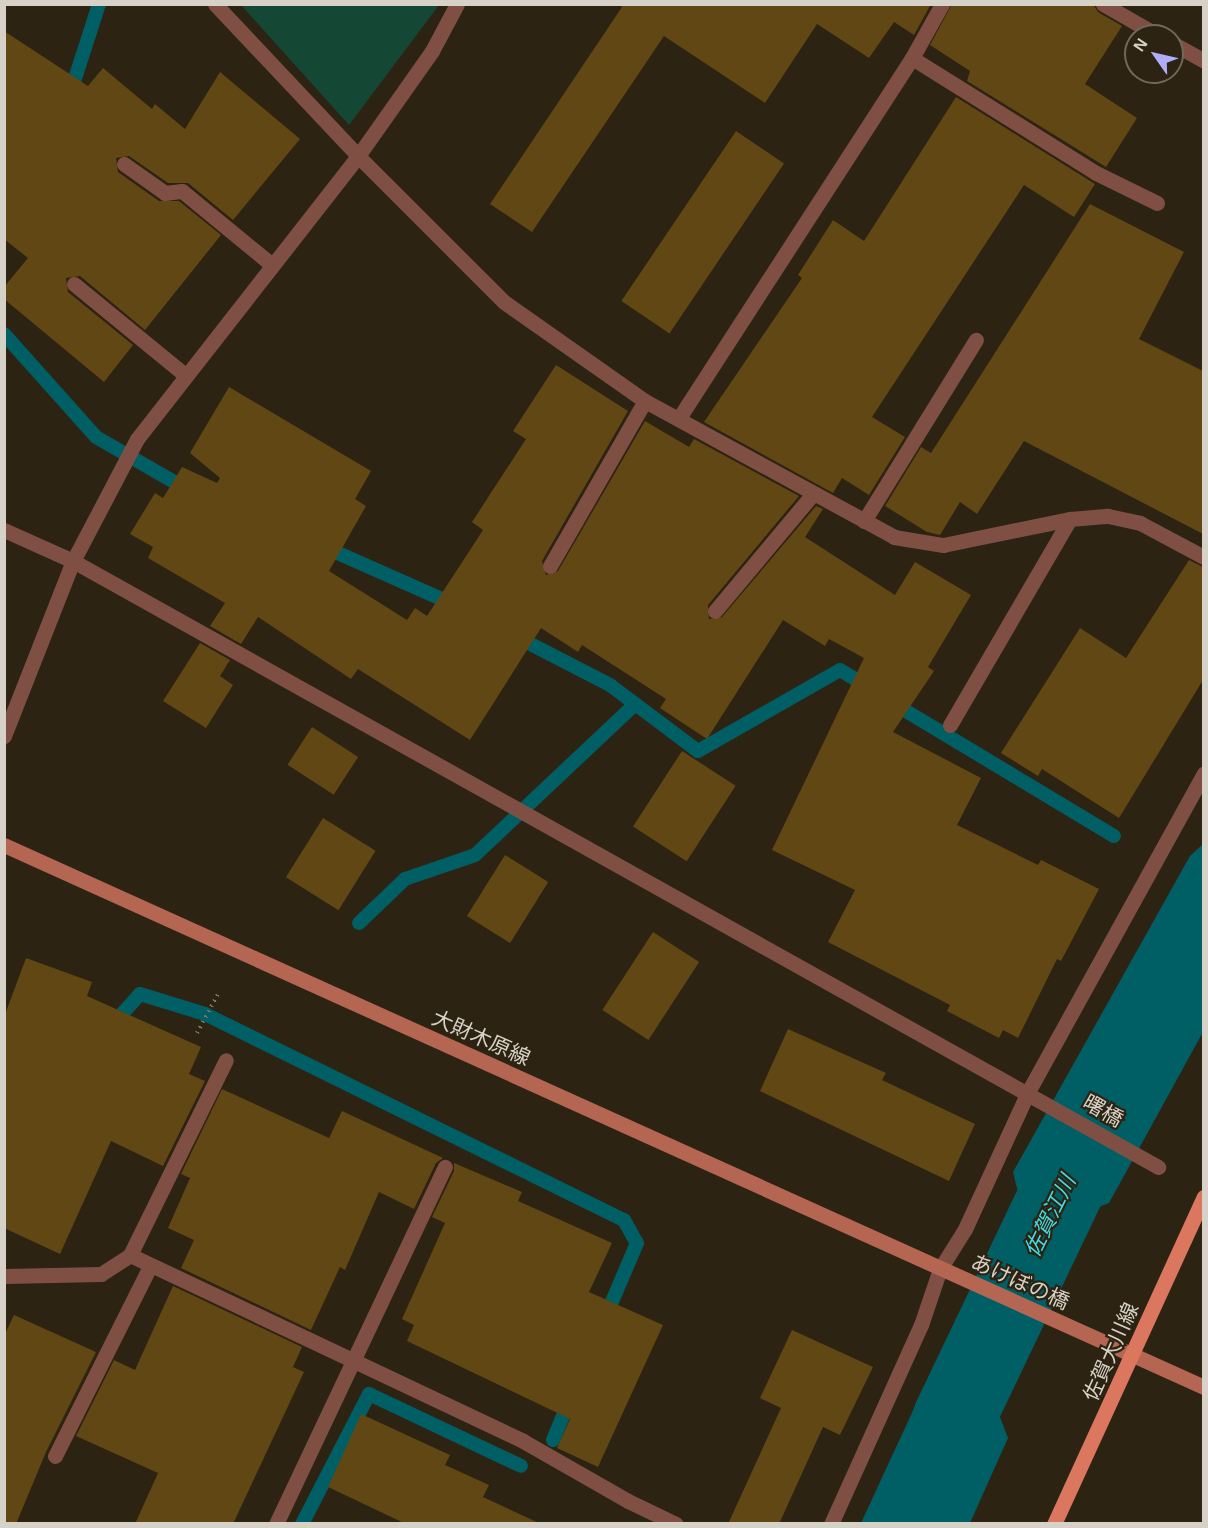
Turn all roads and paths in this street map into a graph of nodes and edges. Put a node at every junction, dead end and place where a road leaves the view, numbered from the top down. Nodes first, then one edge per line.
1 (215, 4) edge
2 (457, 4) edge
3 (942, 4) edge
4 (1103, 4) edge
5 (1138, 24) edge
6 (1184, 50) edge
7 (912, 58) junction
8 (1203, 61) edge
9 (357, 156) junction
10 (124, 164) dead end
11 (1157, 203) dead end
12 (272, 265) junction
13 (74, 284) dead end
14 (976, 340) dead end
15 (185, 375) junction
16 (645, 401) junction
17 (679, 418) junction
18 (813, 494) junction
19 (1070, 519) junction
20 (864, 521) junction
21 (4, 530) edge
22 (1203, 557) edge
23 (73, 561) junction
24 (550, 566) dead end
25 (715, 611) dead end
26 (951, 725) dead end
27 (4, 736) edge
28 (1203, 773) edge
29 (4, 845) edge
30 (218, 994) dead end
31 (197, 1033) dead end
32 (226, 1060) dead end
33 (1028, 1092) junction
34 (445, 1167) dead end
35 (1158, 1167) dead end
36 (1203, 1197) edge
37 (130, 1255) junction
38 (150, 1266) junction
39 (940, 1269) junction
40 (4, 1275) edge
41 (1133, 1357) junction
42 (353, 1359) junction
43 (1203, 1387) edge
44 (55, 1456) dead end
45 (276, 1524) edge
46 (676, 1524) edge
47 (831, 1524) edge
48 (1054, 1524) edge

1 - 9 street
2 - 9 street
3 - 7 street
4 - 5 street
6 - 8 street
7 - 11 street
7 - 17 street
9 - 12 street
9 - 16 street
10 - 12 street
12 - 15 street
13 - 15 street
14 - 20 street
15 - 23 street
16 - 17 street
16 - 24 street
17 - 18 street
18 - 20 street
18 - 25 street
19 - 20 street
19 - 22 street
19 - 26 street
21 - 23 street, 曙橋
23 - 27 street
23 - 33 street, 曙橋
28 - 33 street
29 - 39 street, 大財木原線
30 - 31 path
32 - 37 street
33 - 35 street, 曙橋
33 - 39 street
34 - 42 street
36 - 41 main road, 佐賀大川線
37 - 38 street
37 - 40 street
38 - 42 street
38 - 44 street
39 - 41 street, あけぼの橋
39 - 47 street
41 - 43 street
41 - 48 main road, 佐賀大川線
42 - 45 street
42 - 46 street

